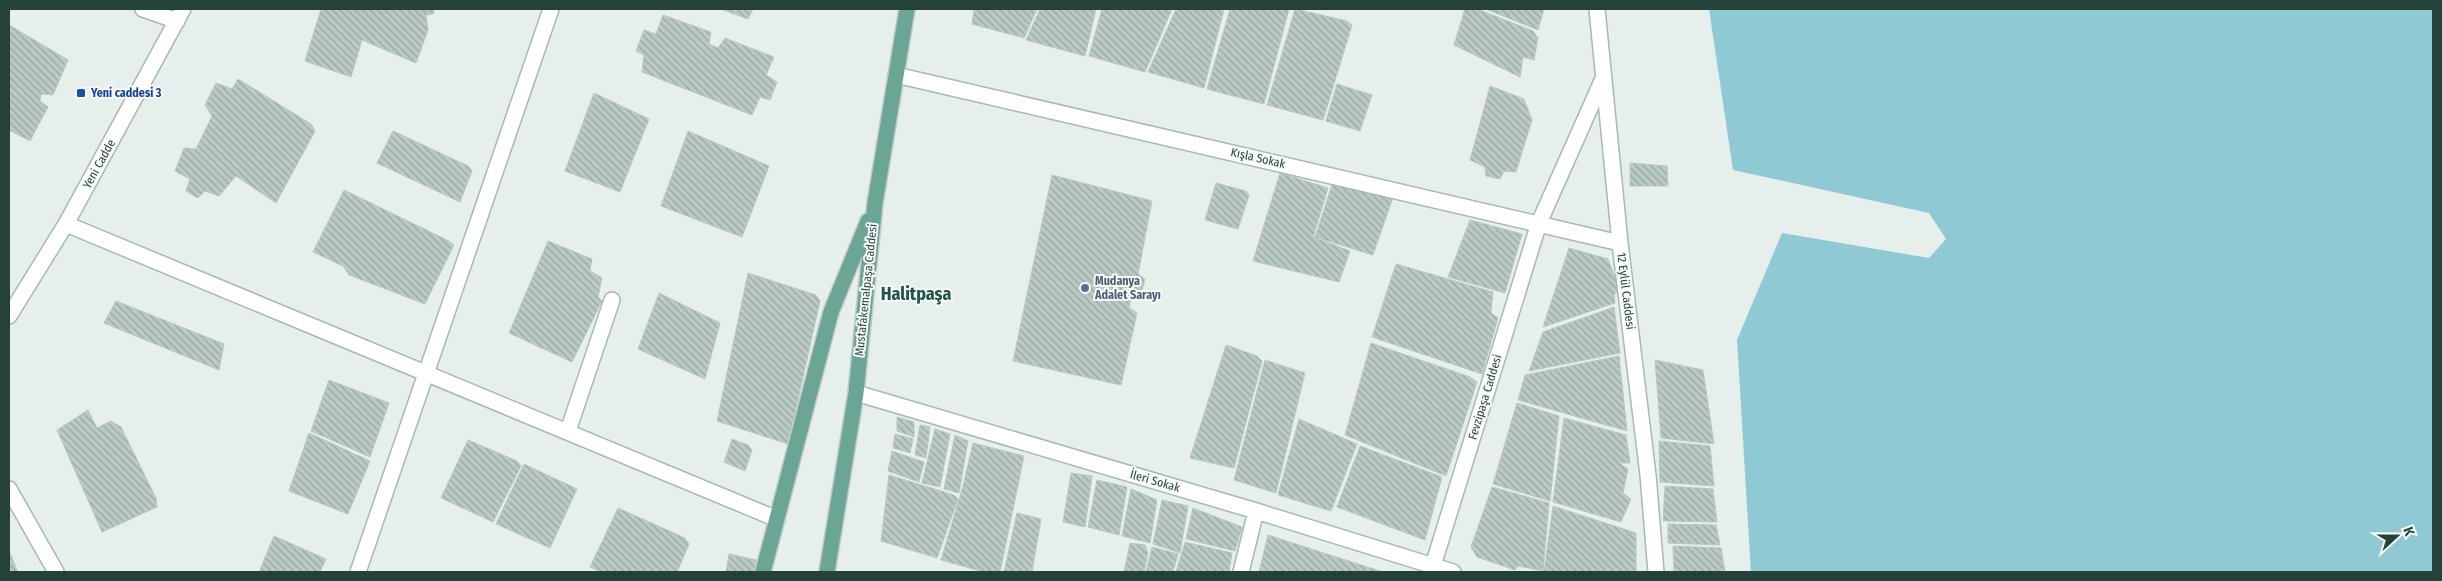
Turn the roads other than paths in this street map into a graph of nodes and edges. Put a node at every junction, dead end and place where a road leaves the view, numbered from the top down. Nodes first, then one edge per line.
1 (143, 9) edge
2 (551, 9) edge
3 (907, 9) edge
4 (1597, 9) edge
5 (180, 15) edge
6 (896, 75) junction
7 (1603, 79) junction
8 (875, 203) junction
9 (1539, 222) junction
10 (66, 224) junction
11 (1620, 243) junction
12 (612, 300) dead end
13 (9, 316) edge
14 (426, 373) junction
15 (856, 393) junction
16 (568, 431) junction
17 (9, 489) edge
18 (1256, 511) junction
19 (777, 519) junction
20 (1432, 569) edge
21 (56, 572) edge
22 (358, 572) edge
23 (763, 572) edge
24 (827, 572) edge
25 (1241, 572) edge
26 (1453, 572) edge
27 (1656, 572) edge

1 - 5 street
2 - 14 street
3 - 6 main road, Mustafakemalpaşa Caddesi
4 - 7 street, 12 Eylül Caddesi
5 - 10 street, Yeni Cadde
6 - 8 main road, Mustafakemalpaşa Caddesi
6 - 9 street, Kışla Sokak
7 - 9 street, Fevzipaşa Caddesi
7 - 11 street, 12 Eylül Caddesi
8 - 15 main road, Mustafakemalpaşa Caddesi
8 - 19 main road
9 - 11 street, Kışla Sokak
9 - 20 street, Fevzipaşa Caddesi
10 - 13 street, Yeni Cadde
10 - 14 street
11 - 27 street, 12 Eylül Caddesi
12 - 16 street
14 - 16 street
14 - 22 street
15 - 18 street, İleri Sokak
15 - 24 main road, Mustafakemalpaşa Caddesi
16 - 19 street
17 - 21 street
18 - 20 street, İleri Sokak
18 - 25 street
19 - 23 main road
20 - 26 street, İleri Sokak

